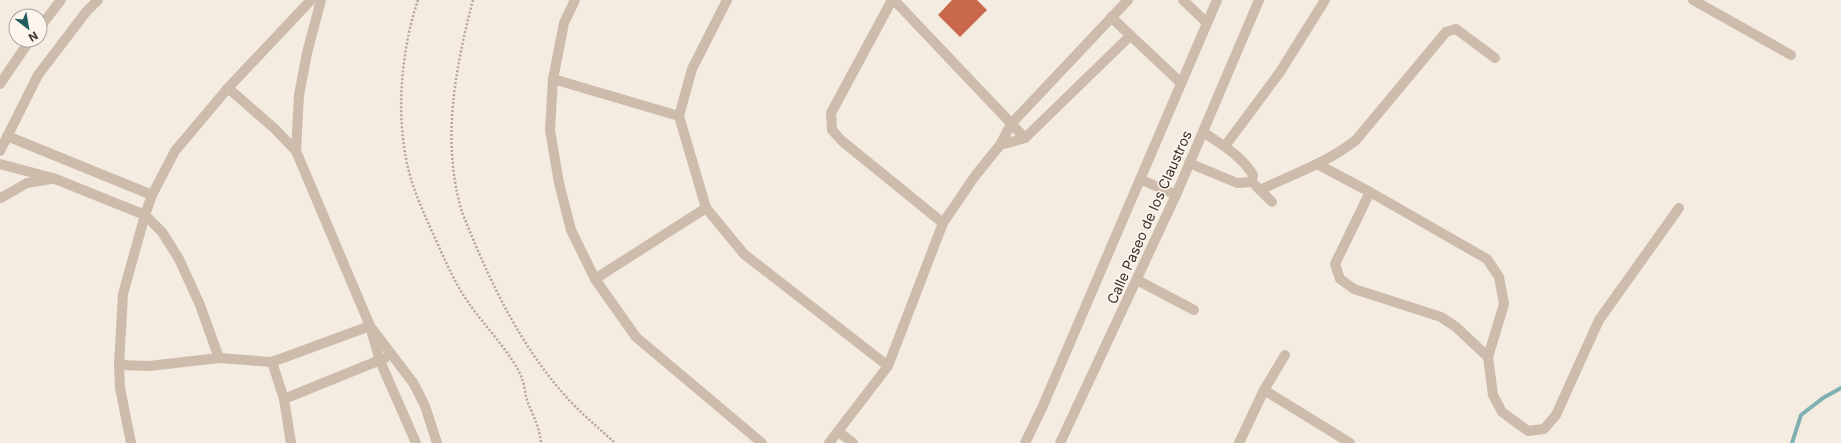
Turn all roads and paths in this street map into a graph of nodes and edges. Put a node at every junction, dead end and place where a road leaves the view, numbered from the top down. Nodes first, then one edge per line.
1 (61, 0) edge
2 (98, 0) edge
3 (311, 0) edge
4 (321, 0) edge
5 (418, 0) edge
6 (473, 0) edge
7 (575, 0) edge
8 (728, 0) edge
9 (893, 0) edge
10 (1183, 0) edge
11 (1217, 0) edge
12 (1259, 0) edge
13 (1325, 0) edge
14 (1694, 0) edge
15 (1124, 1) edge
16 (48, 17) edge
17 (1112, 17) junction
18 (1206, 22) junction
19 (1130, 36) junction
20 (23, 48) edge
21 (1791, 55) dead end
22 (1495, 58) dead end
23 (4, 69) edge
24 (553, 80) junction
25 (1181, 83) junction
26 (0, 84) edge
27 (228, 88) junction
28 (679, 116) junction
29 (1011, 124) junction
30 (1203, 132) junction
31 (7, 136) junction
32 (1025, 138) junction
33 (1000, 145) junction
34 (1225, 146) junction
35 (0, 151) edge
36 (296, 151) junction
37 (1189, 163) junction
38 (0, 164) edge
39 (1317, 164) junction
40 (53, 178) junction
41 (1140, 179) junction
42 (1252, 182) junction
43 (1260, 190) junction
44 (1370, 192) junction
45 (152, 195) junction
46 (1176, 195) junction
47 (1, 198) dead end
48 (1272, 202) dead end
49 (706, 208) junction
50 (1679, 208) dead end
51 (145, 215) junction
52 (943, 223) junction
53 (595, 280) junction
54 (1137, 280) junction
55 (1194, 310) dead end
56 (370, 326) junction
57 (392, 354) junction
58 (1285, 355) dead end
59 (1488, 357) junction
60 (219, 358) junction
61 (380, 361) junction
62 (272, 362) junction
63 (119, 365) junction
64 (888, 366) junction
65 (1264, 390) junction
66 (284, 399) junction
67 (839, 432) junction
68 (131, 443) edge
69 (291, 443) edge
70 (416, 443) edge
71 (437, 443) edge
72 (541, 443) edge
73 (615, 443) edge
74 (762, 443) edge
75 (829, 443) edge
76 (853, 443) edge
77 (1025, 443) edge
78 (1060, 443) edge
79 (1239, 443) edge
80 (1350, 443) edge

1 - 16 street
2 - 31 street
3 - 27 street
4 - 36 street
5 - 72 path
6 - 73 path
7 - 24 street
8 - 28 street
9 - 29 street
9 - 52 street
10 - 18 street
11 - 18 street, Calle Paseo de los Claustros
12 - 30 street, Calle Paseo de los Claustros
13 - 34 street
14 - 21 street
15 - 17 street
17 - 19 street
17 - 29 street
18 - 25 street, Calle Paseo de los Claustros
19 - 25 street
19 - 32 street
20 - 23 street
22 - 39 street
23 - 26 street
24 - 28 street
24 - 53 street
25 - 41 street, Calle Paseo de los Claustros
27 - 36 street
27 - 45 street
28 - 49 street
29 - 32 street
29 - 33 street
30 - 34 street
30 - 37 street, Calle Paseo de los Claustros
31 - 35 street
31 - 45 street
32 - 33 street
33 - 52 street
34 - 42 street
36 - 56 street
37 - 42 street
37 - 46 street, Calle Paseo de los Claustros
38 - 40 street
39 - 43 street
39 - 44 street
40 - 47 street
40 - 51 street
41 - 46 street
41 - 77 street, Calle Paseo de los Claustros
42 - 43 street
43 - 48 street
44 - 59 street
44 - 59 street
45 - 51 street
46 - 54 street, Calle Paseo de los Claustros
49 - 53 street
49 - 64 street
50 - 59 street
51 - 60 street
51 - 63 street
52 - 64 street
53 - 74 street
54 - 55 street
54 - 78 street, Calle Paseo de los Claustros
56 - 57 street
56 - 61 street
56 - 62 street
57 - 61 street
57 - 71 street
58 - 65 street
60 - 62 street
60 - 63 street
61 - 66 street
61 - 70 street
62 - 66 street
63 - 68 street
64 - 67 street
65 - 79 street
65 - 80 street
66 - 69 street
67 - 75 street
67 - 76 street

